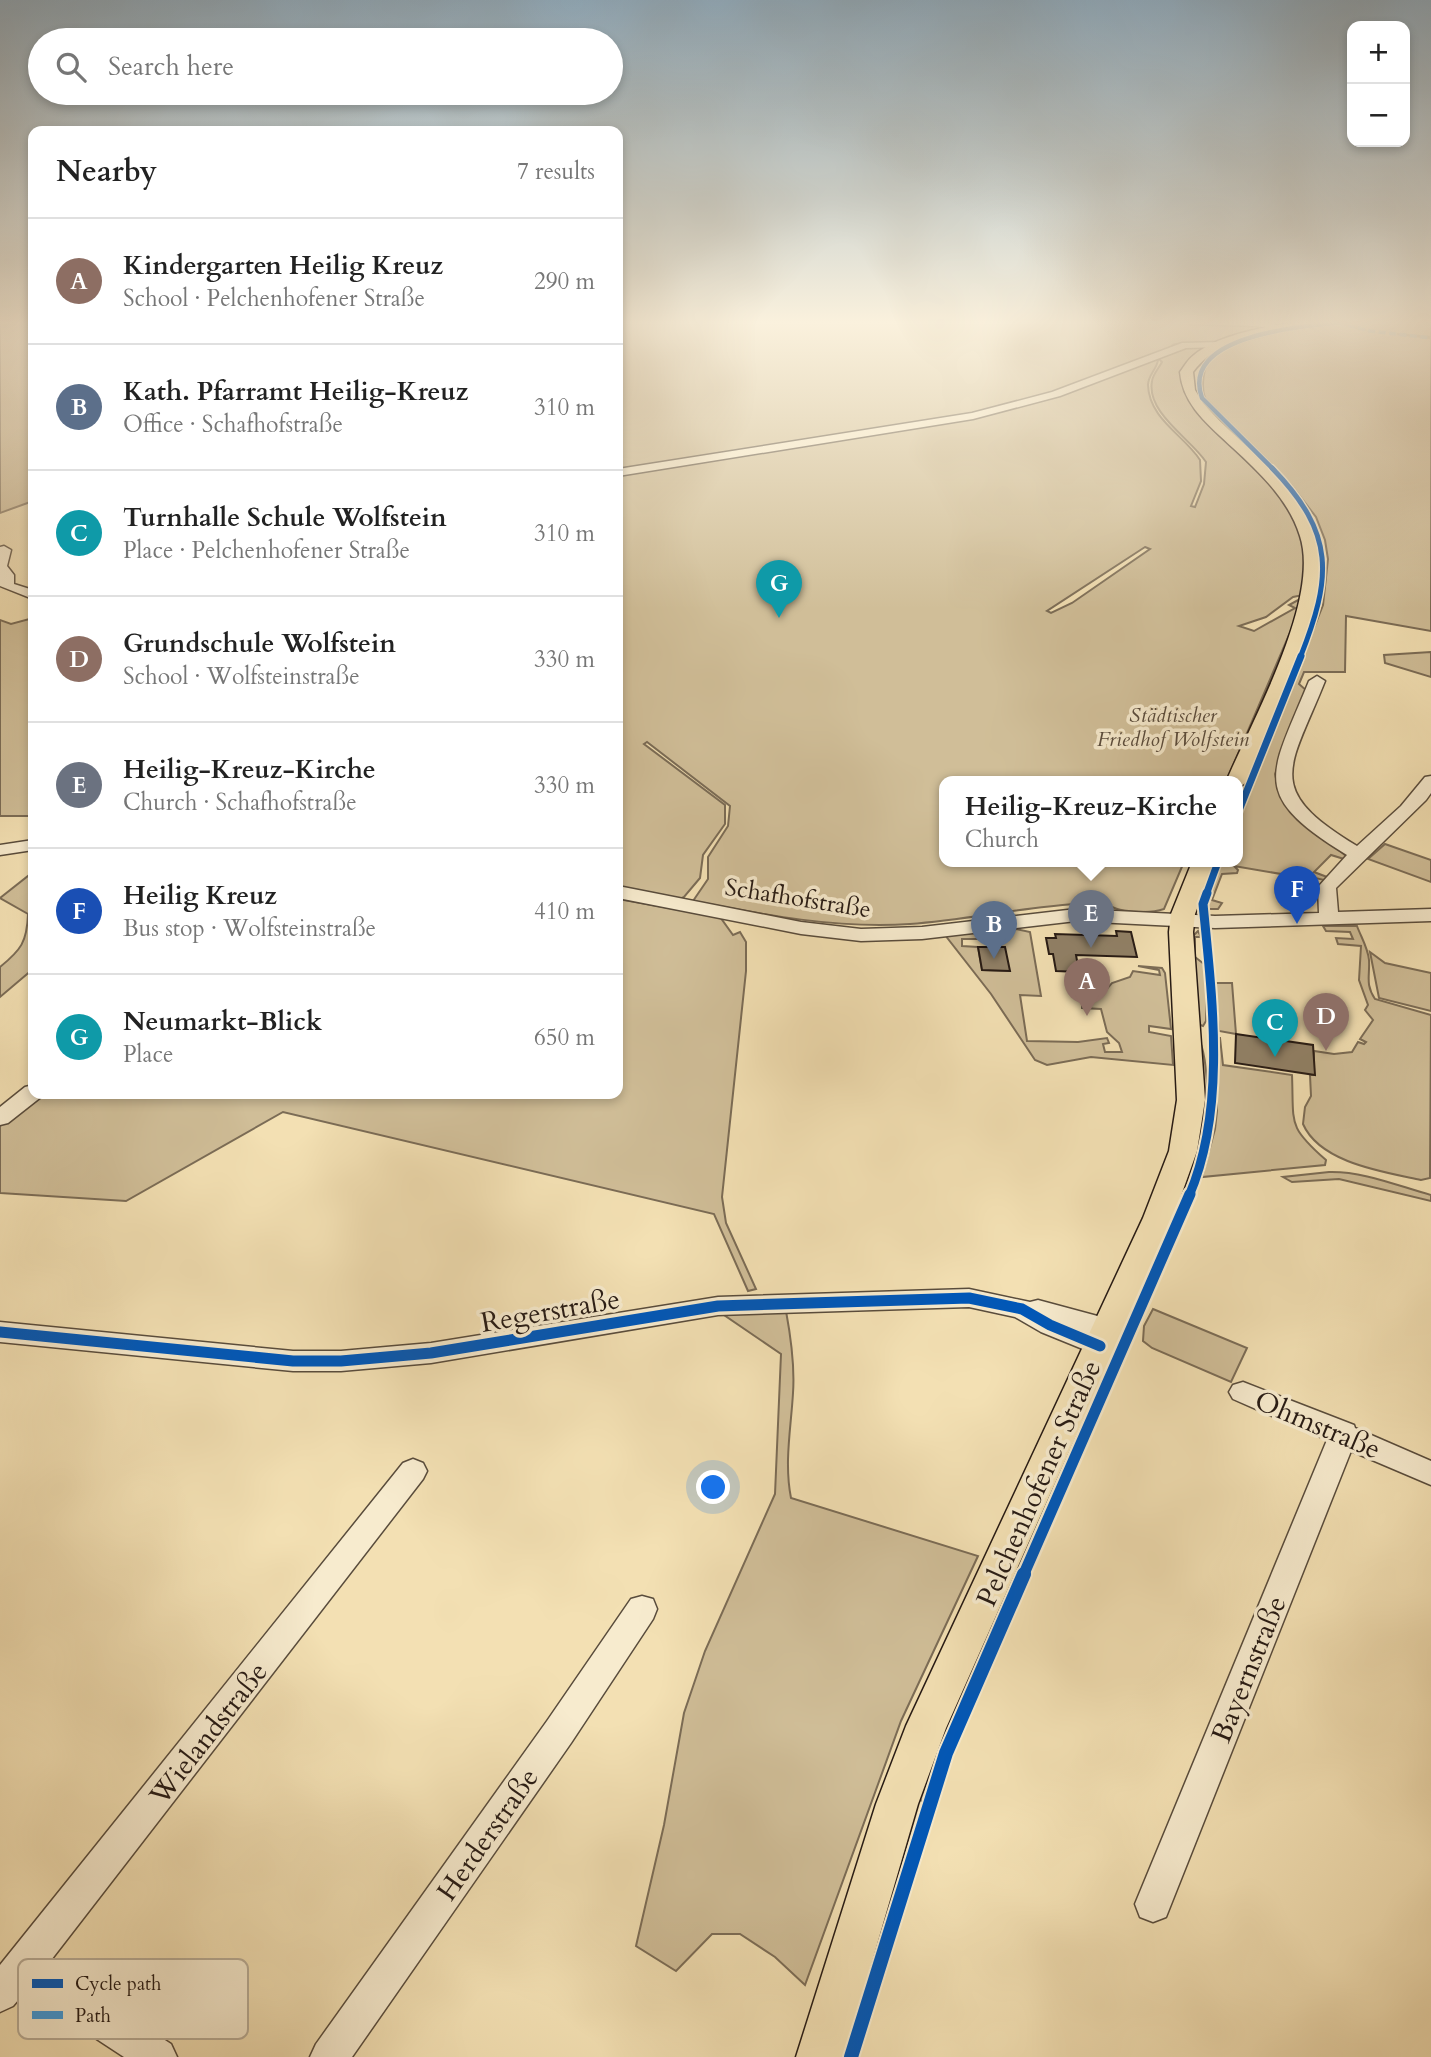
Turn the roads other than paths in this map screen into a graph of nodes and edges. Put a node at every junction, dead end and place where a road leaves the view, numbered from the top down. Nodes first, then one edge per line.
1 (967, 417) edge
2 (1210, 417) edge
3 (623, 471) edge
4 (4, 550) dead end
5 (28, 593) edge
6 (1317, 681) dead end
7 (1238, 776) edge
8 (1431, 782) edge
9 (28, 846) edge
10 (0, 850) edge
11 (1357, 854) junction
12 (1201, 867) edge
13 (623, 893) edge
14 (1431, 915) edge
15 (1329, 918) junction
16 (1182, 920) junction
17 (28, 1096) edge
18 (0, 1118) edge
19 (0, 1332) edge
20 (1104, 1337) junction
21 (1243, 1392) dead end
22 (1344, 1433) junction
23 (414, 1471) dead end
24 (1431, 1472) edge
25 (642, 1609) dead end
26 (1153, 1905) dead end
27 (28, 1959) edge
28 (123, 2039) edge
29 (158, 2057) edge
30 (329, 2057) edge
31 (820, 2057) edge

1 - 3 street
2 - 7 main road
4 - 5 street
6 - 11 street
8 - 11 street
9 - 10 street
11 - 15 street
12 - 16 main road, Pelchenhofener Straße
13 - 16 street, Schafhofstraße
14 - 15 street, Schafhofstraße
15 - 16 street, Schafhofstraße
16 - 20 main road, Pelchenhofener Straße
17 - 18 street
19 - 20 street, Regerstraße
20 - 31 main road, Pelchenhofener Straße
21 - 22 street, Ohmstraße
22 - 24 street, Ohmstraße
22 - 26 street, Bayernstraße
23 - 27 street, Wielandstraße
25 - 30 street, Herderstraße
28 - 29 street

